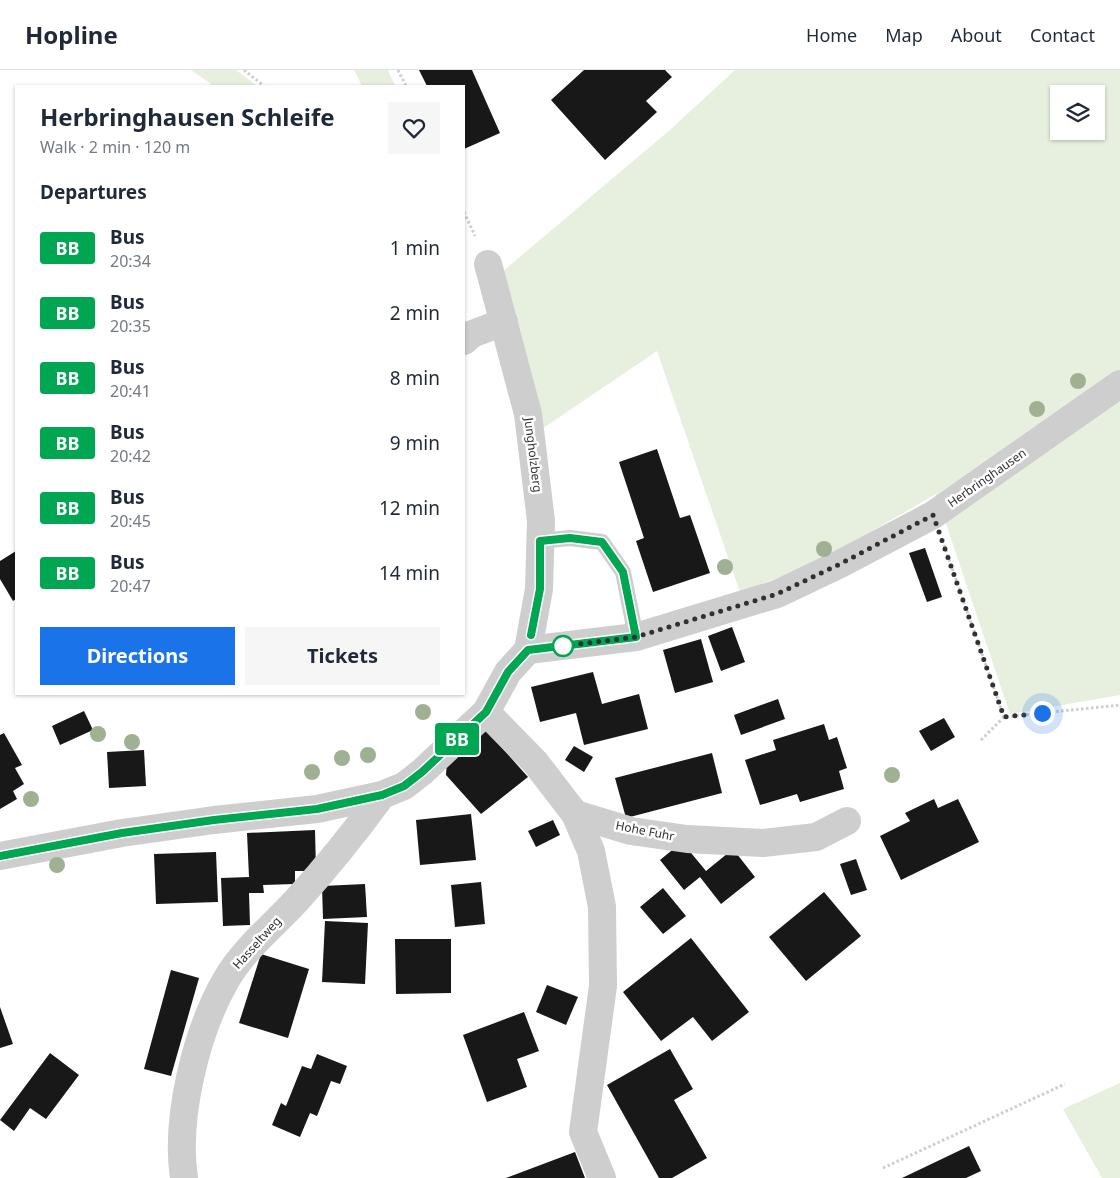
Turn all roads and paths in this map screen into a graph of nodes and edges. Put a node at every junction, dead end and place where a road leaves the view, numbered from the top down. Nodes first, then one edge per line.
1 (244, 70) edge
2 (398, 70) edge
3 (263, 85) edge
4 (406, 85) edge
5 (488, 264) dead end
6 (504, 322) junction
7 (465, 340) edge
8 (1120, 384) edge
9 (933, 515) junction
10 (540, 541) junction
11 (636, 637) junction
12 (528, 650) junction
13 (1120, 704) edge
14 (486, 712) junction
15 (1004, 717) junction
16 (982, 740) dead end
17 (382, 795) junction
18 (575, 814) junction
19 (847, 821) dead end
20 (0, 856) edge
21 (1065, 1084) dead end
22 (883, 1168) dead end
23 (184, 1178) edge
24 (602, 1178) edge

1 - 3 path
2 - 4 path
5 - 6 street, Jungholzberg
6 - 7 street
6 - 10 street, Jungholzberg
8 - 9 street, Herbringhausen
9 - 11 street, Herbringhausen
9 - 15 path
10 - 11 lane
10 - 12 street, Jungholzberg
11 - 12 street, Herbringhausen
12 - 14 street
13 - 15 path
14 - 17 street
14 - 18 street
15 - 16 path
17 - 20 street
17 - 23 street, Hasseltweg
18 - 19 street, Hohe Fuhr
18 - 24 street
21 - 22 path

